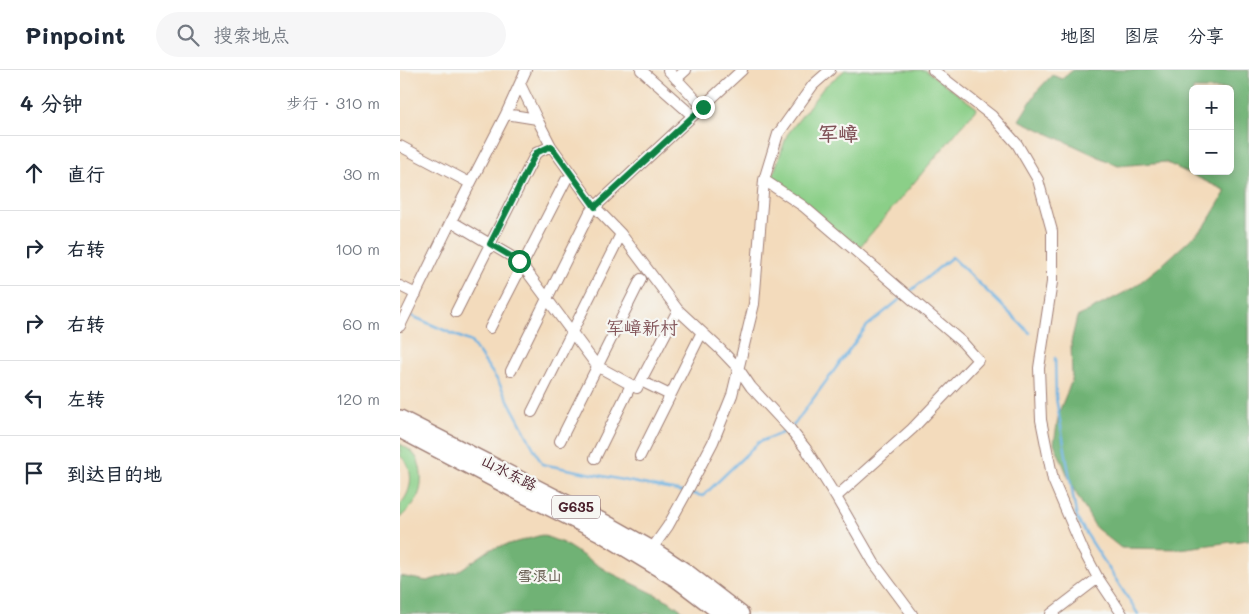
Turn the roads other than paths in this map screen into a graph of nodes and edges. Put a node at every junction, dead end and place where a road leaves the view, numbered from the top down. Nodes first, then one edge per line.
1 (526, 70) edge
2 (641, 70) edge
3 (668, 70) edge
4 (686, 70) edge
5 (742, 70) edge
6 (830, 70) edge
7 (933, 70) edge
8 (676, 79) junction
9 (520, 84) junction
10 (703, 107) junction
11 (506, 114) junction
12 (694, 116) junction
13 (537, 119) junction
14 (400, 146) edge
15 (551, 146) junction
16 (566, 180) dead end
17 (764, 180) junction
18 (470, 182) junction
19 (592, 209) junction
20 (451, 221) junction
21 (622, 234) junction
22 (490, 244) junction
23 (522, 265) junction
24 (641, 279) dead end
25 (400, 286) edge
26 (416, 294) junction
27 (547, 299) junction
28 (678, 310) junction
29 (456, 312) dead end
30 (400, 326) edge
31 (490, 328) dead end
32 (572, 332) junction
33 (702, 332) junction
34 (597, 366) junction
35 (738, 368) junction
36 (511, 371) dead end
37 (636, 383) junction
38 (670, 395) junction
39 (532, 412) dead end
40 (400, 418) edge
41 (400, 430) edge
42 (560, 441) dead end
43 (640, 456) dead end
44 (595, 458) dead end
45 (836, 497) junction
46 (648, 554) junction
47 (1098, 578) junction
48 (722, 614) edge
49 (741, 614) edge
50 (912, 614) edge
51 (1051, 614) edge
52 (1122, 614) edge

1 - 9 street
2 - 12 street
3 - 8 street
4 - 8 street
5 - 10 street
6 - 17 street
7 - 47 street
8 - 10 street
9 - 11 street
9 - 13 street
10 - 12 street
11 - 13 street
11 - 18 street
12 - 19 street
13 - 15 street
14 - 18 street
15 - 19 street
15 - 22 street
16 - 23 street
17 - 35 street
17 - 45 street
18 - 20 street
19 - 21 street
19 - 27 street
20 - 22 street
20 - 26 street
21 - 28 street
21 - 32 street
22 - 23 street
22 - 29 street
23 - 27 street
23 - 31 street
24 - 34 street
25 - 26 street
26 - 30 street
27 - 32 street
27 - 36 street
28 - 33 street
28 - 37 street
32 - 34 street
32 - 39 street
33 - 35 street
33 - 38 street
34 - 37 street
34 - 42 street
35 - 45 street
35 - 46 street
37 - 38 street
37 - 44 street
38 - 43 street
40 - 46 highway, 山水东路 / G635
41 - 46 highway, 山水东路 / G635
45 - 50 street
46 - 48 highway, 山水东路 / G635
46 - 49 highway, 山水东路 / G635
47 - 51 street
47 - 52 street

